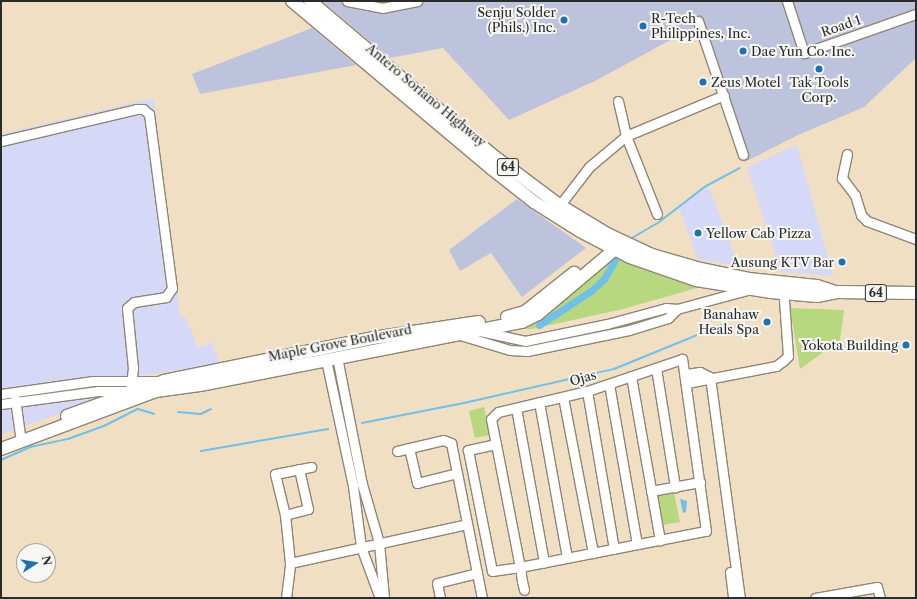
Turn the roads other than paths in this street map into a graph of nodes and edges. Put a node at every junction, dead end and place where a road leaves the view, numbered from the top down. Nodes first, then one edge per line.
1 (292, 1) edge
2 (310, 1) edge
3 (347, 1) edge
4 (417, 1) edge
5 (787, 1) edge
6 (916, 14) edge
7 (698, 21) dead end
8 (724, 95) junction
9 (618, 101) dead end
10 (626, 136) junction
11 (1, 142) edge
12 (847, 154) dead end
13 (743, 156) dead end
14 (556, 209) junction
15 (657, 214) dead end
16 (916, 239) edge
17 (613, 245) junction
18 (748, 289) junction
19 (783, 289) junction
20 (916, 293) edge
21 (677, 309) junction
22 (457, 330) junction
23 (477, 330) junction
24 (331, 358) junction
25 (656, 368) junction
26 (631, 376) junction
27 (687, 378) junction
28 (707, 378) junction
29 (609, 384) junction
30 (131, 386) junction
31 (156, 391) junction
32 (587, 391) junction
33 (1, 394) edge
34 (15, 394) junction
35 (563, 397) junction
36 (539, 402) junction
37 (1, 404) edge
38 (16, 404) junction
39 (516, 408) junction
40 (20, 435) junction
41 (1, 441) edge
42 (496, 444) junction
43 (409, 448) junction
44 (1, 449) edge
45 (397, 451) dead end
46 (311, 467) dead end
47 (299, 469) junction
48 (457, 473) junction
49 (700, 482) junction
50 (358, 485) junction
51 (675, 487) junction
52 (651, 491) junction
53 (285, 515) junction
54 (467, 524) junction
55 (660, 540) junction
56 (380, 543) junction
57 (638, 544) junction
58 (361, 548) junction
59 (614, 549) junction
60 (593, 553) junction
61 (567, 558) junction
62 (544, 562) junction
63 (290, 563) junction
64 (520, 567) junction
65 (477, 573) junction
66 (524, 590) dead end
67 (858, 594) edge
68 (834, 596) edge
69 (286, 598) edge
70 (380, 598) edge
71 (384, 598) edge
72 (440, 598) edge
73 (482, 598) edge
74 (733, 598) edge
75 (740, 598) edge
76 (815, 598) edge
77 (880, 598) edge

1 - 14 main road, Antero Soriano Highway / 64
2 - 14 main road, Antero Soriano Highway / 64
3 - 4 street
5 - 6 street, Road 1
7 - 8 street
8 - 10 street
8 - 13 street
9 - 10 street
10 - 14 street
10 - 15 street
11 - 30 street
12 - 16 street
14 - 17 main road, Antero Soriano Highway / 64
17 - 18 main road, Antero Soriano Highway / 64
17 - 19 main road, Antero Soriano Highway / 64
17 - 22 main road
17 - 23 main road
18 - 19 main road, Antero Soriano Highway / 64
18 - 21 street, Maple Grove Boulevard
19 - 20 main road, Antero Soriano Highway / 64
19 - 28 street
21 - 22 street, Maple Grove Boulevard
21 - 23 street, Maple Grove Boulevard
22 - 23 main road
22 - 24 main road, Maple Grove Boulevard
22 - 30 main road, Maple Grove Boulevard
24 - 31 main road, Maple Grove Boulevard
24 - 50 street
25 - 26 street, Ojas
25 - 27 street, Ojas
25 - 51 street
26 - 29 street, Ojas
26 - 52 street
27 - 28 street
27 - 49 street
28 - 74 street
28 - 75 street
29 - 32 street, Ojas
29 - 57 street
30 - 31 street, Maple Grove Boulevard
30 - 34 street, Maple Grove Boulevard
30 - 38 street, Maple Grove Boulevard
30 - 40 main road, Maple Grove Boulevard
31 - 44 main road
32 - 35 street, Ojas
32 - 59 street
33 - 34 street, Maple Grove Boulevard
34 - 38 street
35 - 36 street, Ojas
35 - 60 street
36 - 39 street, Ojas
36 - 61 street
37 - 38 street, Maple Grove Boulevard
38 - 40 street
39 - 42 street, Ojas
39 - 62 street
40 - 41 main road, Maple Grove Boulevard
42 - 64 street
42 - 64 street
43 - 45 street
43 - 48 street
43 - 48 street
46 - 47 street
47 - 53 street
47 - 53 street
48 - 54 street
49 - 51 street
49 - 55 street
50 - 56 street
50 - 58 street
51 - 52 street
52 - 55 street
53 - 63 street
54 - 56 street
54 - 65 street
55 - 57 street
56 - 58 street
56 - 71 street
57 - 59 street
58 - 63 street
58 - 70 street
59 - 60 street
60 - 61 street
61 - 62 street
62 - 64 street
63 - 69 street
64 - 66 street
65 - 72 street
65 - 73 street
67 - 68 street
67 - 77 street
68 - 76 street

